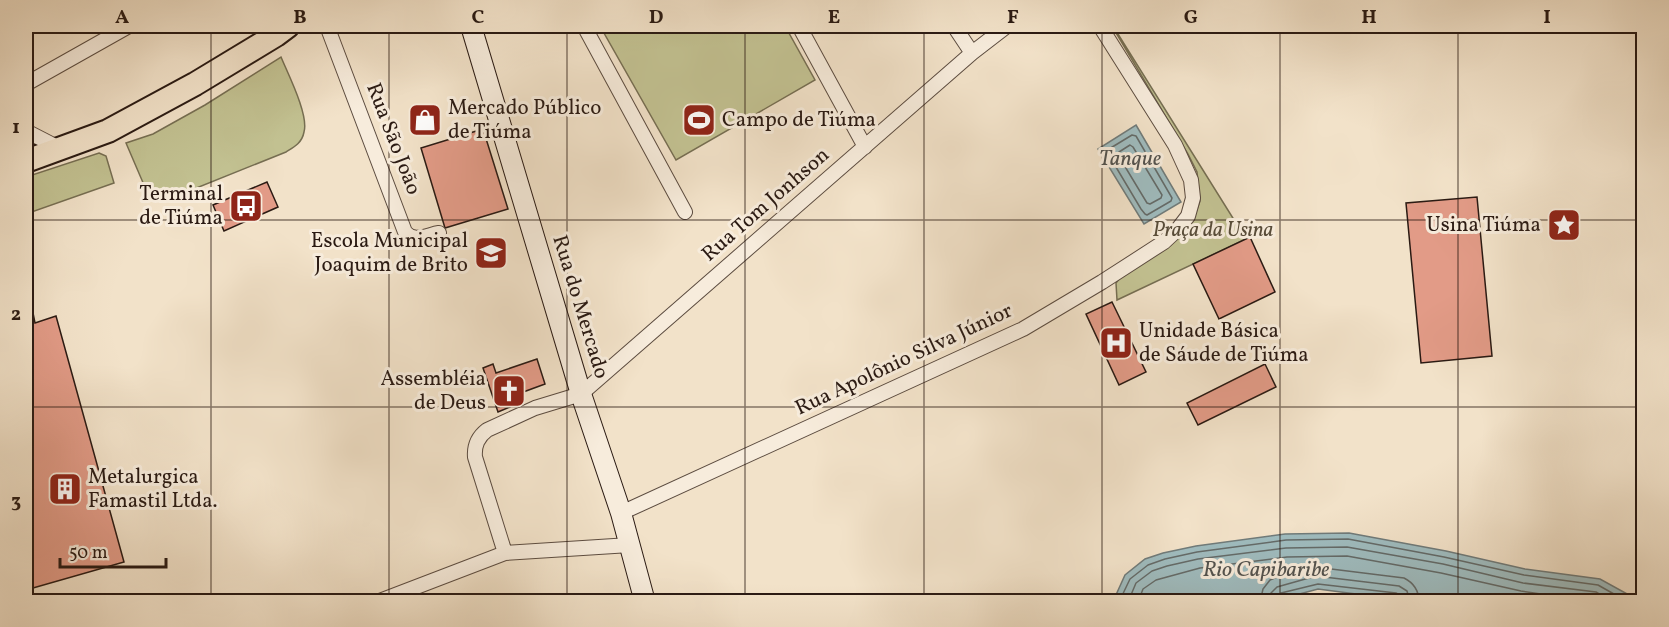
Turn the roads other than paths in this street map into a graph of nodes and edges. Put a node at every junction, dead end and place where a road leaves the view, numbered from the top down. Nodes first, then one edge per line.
1 (129, 26) edge
2 (288, 26) edge
3 (327, 26) edge
4 (471, 26) edge
5 (584, 26) edge
6 (799, 26) edge
7 (954, 26) edge
8 (1007, 26) edge
9 (1100, 26) edge
10 (972, 53) junction
11 (26, 84) edge
12 (26, 131) edge
13 (865, 147) junction
14 (59, 148) junction
15 (26, 161) edge
16 (685, 212) dead end
17 (439, 232) dead end
18 (581, 394) junction
19 (621, 513) junction
20 (630, 545) junction
21 (505, 553) junction
22 (377, 602) edge
23 (645, 602) edge

1 - 11 street
2 - 14 main road
3 - 17 street, Rua São João
4 - 18 main road, Rua do Mercado
5 - 16 street
6 - 13 street
7 - 10 street
8 - 10 street, Rua Tom Jonhson
9 - 19 street, Rua Apolônio Silva Júnior
10 - 13 street, Rua Tom Jonhson
12 - 14 street
13 - 18 street, Rua Tom Jonhson
14 - 15 main road
18 - 19 main road, Rua do Mercado
18 - 21 street
19 - 20 main road, Rua do Mercado
20 - 21 street
20 - 23 main road, Rua do Mercado
21 - 22 street

